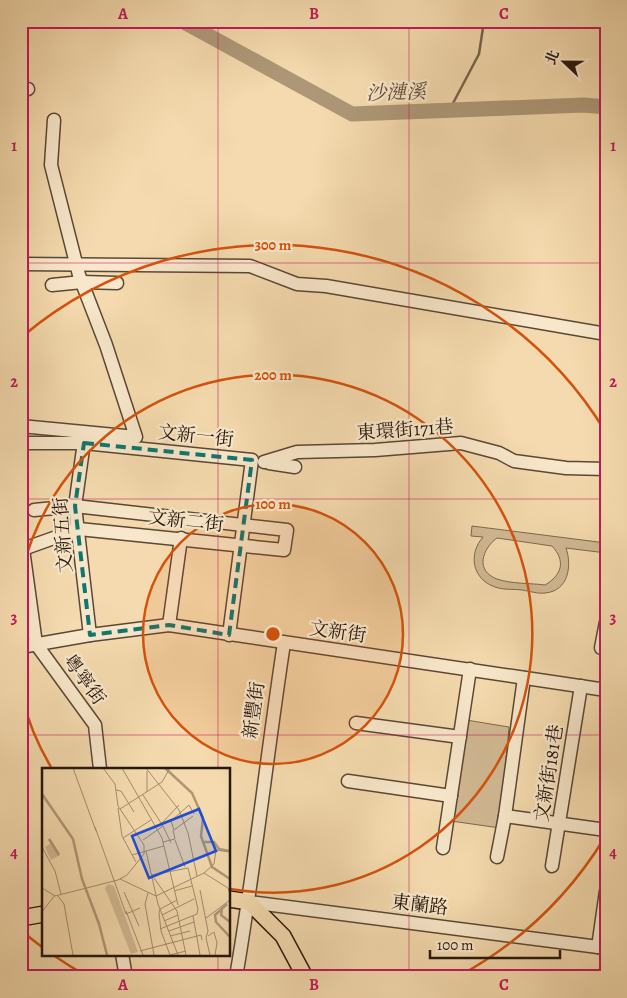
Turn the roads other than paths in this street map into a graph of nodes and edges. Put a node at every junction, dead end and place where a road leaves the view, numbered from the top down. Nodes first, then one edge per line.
1 (54, 120) dead end
2 (21, 264) edge
3 (76, 265) junction
4 (82, 282) junction
5 (117, 283) dead end
6 (52, 285) dead end
7 (606, 334) edge
8 (21, 426) edge
9 (85, 438) junction
10 (21, 443) edge
11 (258, 461) junction
12 (295, 467) dead end
13 (606, 469) edge
14 (75, 506) junction
15 (34, 510) dead end
16 (243, 525) junction
17 (78, 529) junction
18 (181, 538) junction
19 (240, 546) junction
20 (22, 550) edge
21 (606, 622) edge
22 (169, 625) junction
23 (90, 635) junction
24 (229, 635) junction
25 (284, 643) junction
26 (36, 644) junction
27 (21, 647) edge
28 (601, 648) dead end
29 (470, 668) junction
30 (524, 678) junction
31 (581, 686) junction
32 (606, 690) edge
33 (356, 723) dead end
34 (460, 737) junction
35 (100, 768) edge
36 (348, 781) dead end
37 (451, 796) junction
38 (506, 816) junction
39 (560, 824) junction
40 (606, 830) edge
41 (443, 848) dead end
42 (497, 857) dead end
43 (552, 866) dead end
44 (606, 891) edge
45 (230, 899) edge
46 (249, 902) junction
47 (42, 914) edge
48 (21, 918) edge
49 (602, 947) edge
50 (122, 956) edge
51 (126, 977) edge
52 (236, 977) edge
53 (305, 977) edge

1 - 3 street
2 - 3 street
3 - 4 street
3 - 7 street
4 - 5 street
4 - 6 street
4 - 9 street
8 - 9 street
9 - 10 street, 文新一街
9 - 11 street, 文新一街
9 - 14 street, 文新五街
11 - 12 street
11 - 13 street, 東環街171巷
11 - 16 street, 文新一街
14 - 15 street, 文新二街
14 - 16 street, 文新二街
14 - 17 street, 文新五街
16 - 19 street, 文新一街
16 - 19 street, 文新二街
17 - 18 street, 文新二街
17 - 20 street, 文新二街
17 - 23 street, 文新五街
18 - 19 street, 文新二街
18 - 22 street
19 - 24 street, 文新一街
20 - 26 street, 粵寧街
21 - 28 street
22 - 23 street, 文新街
22 - 24 street, 文新街
23 - 26 street, 文新街
24 - 25 street, 文新街
25 - 29 street, 文新街
25 - 46 street, 新豐街
26 - 27 street
26 - 35 street, 粵寧街
29 - 30 street, 文新街
29 - 34 street
30 - 31 street, 文新街
30 - 38 street
31 - 32 street, 文新街
31 - 39 street, 文新街181巷
33 - 34 street
34 - 37 street
36 - 37 street
37 - 41 street
38 - 39 street
38 - 42 street
39 - 40 street
39 - 43 street, 文新街181巷
44 - 49 street
45 - 46 main road, 東蘭路
46 - 49 street, 東蘭路
46 - 52 street, 新豐街
46 - 53 main road
47 - 48 main road
50 - 51 street

